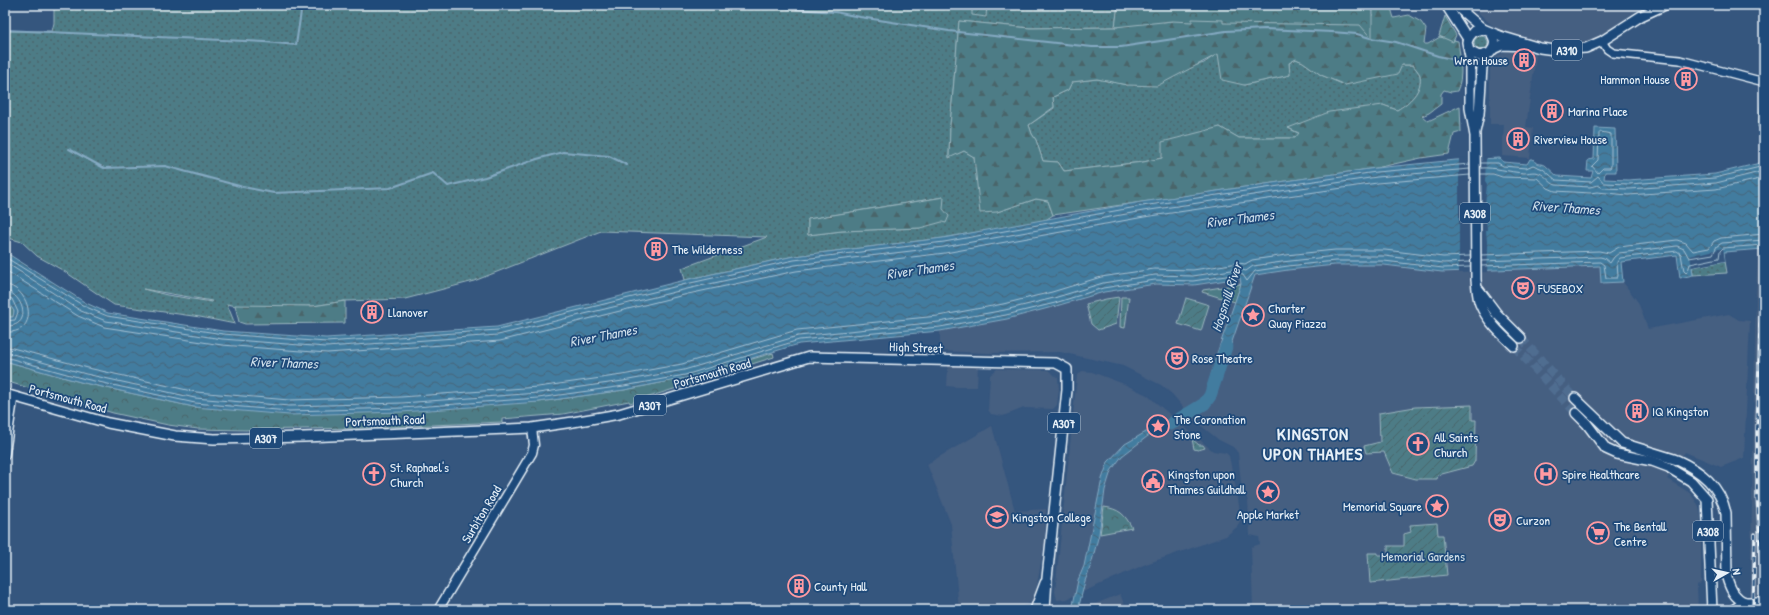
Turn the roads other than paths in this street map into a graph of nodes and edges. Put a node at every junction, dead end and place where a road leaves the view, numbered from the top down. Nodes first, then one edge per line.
1 (1446, 5) edge
2 (1455, 5) edge
3 (1665, 5) edge
4 (1487, 31) junction
5 (1468, 39) junction
6 (1602, 42) junction
7 (1530, 46) junction
8 (1469, 51) junction
9 (1490, 52) junction
10 (1764, 82) edge
11 (1475, 136) junction
12 (1484, 307) junction
13 (1521, 338) tunnel mouth
14 (1514, 346) tunnel mouth
15 (764, 371) joint
16 (5, 394) edge
17 (14, 397) junction
18 (1575, 398) tunnel mouth
19 (1576, 413) tunnel mouth
20 (532, 428) junction
21 (5, 456) edge
22 (1047, 578) junction
23 (1745, 602) junction
24 (1764, 602) edge
25 (438, 610) edge
26 (1035, 610) edge
27 (1045, 610) edge
28 (1712, 610) edge
29 (1733, 610) edge

1 - 5 main road
2 - 4 main road
3 - 6 main road, A310
4 - 5 main road
4 - 7 main road, A310
4 - 9 main road
5 - 8 main road
6 - 7 main road, A310
6 - 10 street
7 - 9 main road, A310
8 - 9 main road
8 - 11 main road, A308
9 - 11 main road, A308
11 - 12 main road, A308
12 - 13 main road
12 - 14 main road
15 - 20 main road, Portsmouth Road / A307
15 - 22 main road, High Street / A307
16 - 17 main road, Portsmouth Road / A307
17 - 20 main road, Portsmouth Road / A307
17 - 21 street
18 - 23 main road, A308
19 - 28 main road, A308
20 - 25 main road, Surbiton Road
22 - 26 main road, A307
22 - 27 main road, A307
23 - 24 main road
23 - 29 main road

